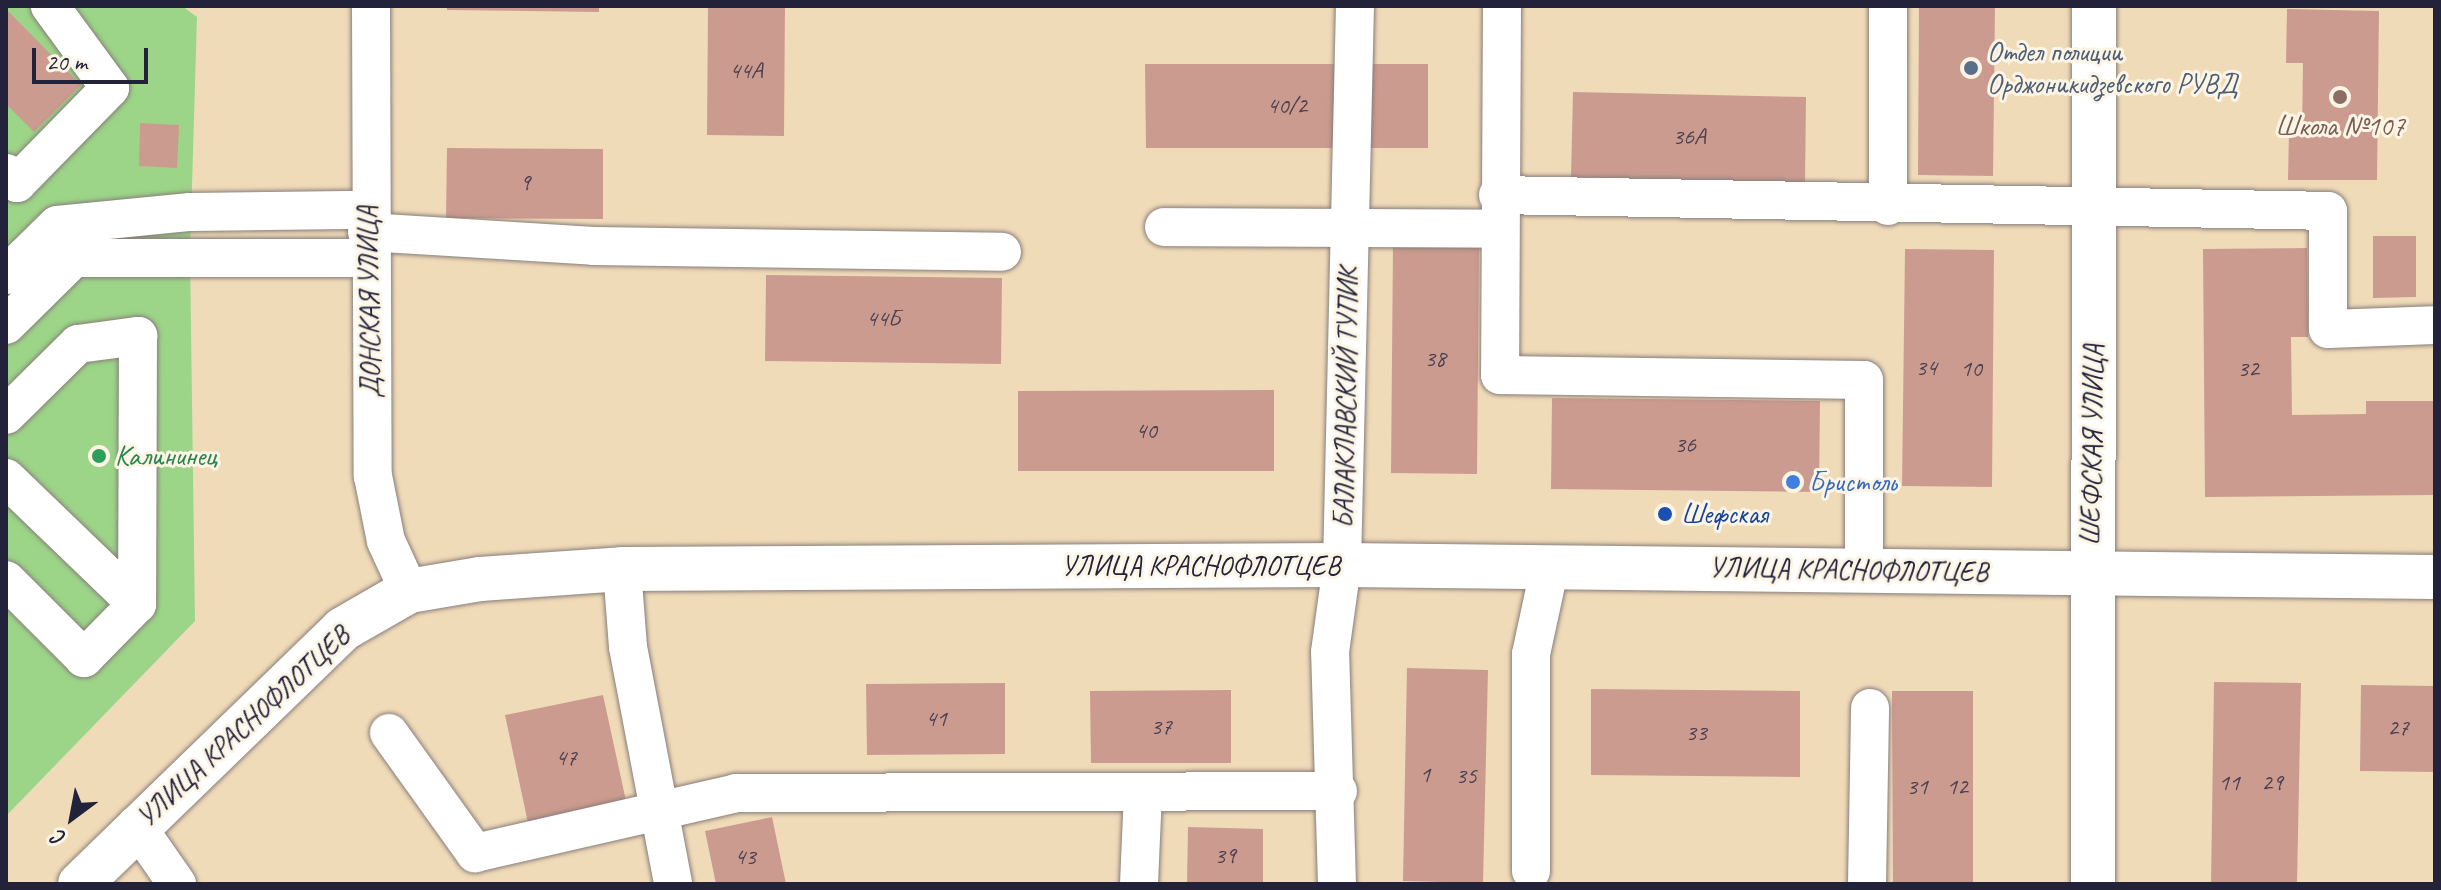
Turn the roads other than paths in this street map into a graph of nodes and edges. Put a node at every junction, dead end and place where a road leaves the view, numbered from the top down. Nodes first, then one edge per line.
1 (50, 6) edge
2 (371, 6) edge
3 (1355, 6) edge
4 (1502, 6) edge
5 (1888, 6) edge
6 (2094, 6) edge
7 (6, 173) edge
8 (1888, 206) junction
9 (1498, 212) junction
10 (2096, 212) junction
11 (1164, 227) dead end
12 (1350, 230) junction
13 (367, 233) junction
14 (1002, 252) dead end
15 (6, 275) edge
16 (6, 325) edge
17 (2435, 325) edge
18 (6, 415) edge
19 (6, 478) edge
20 (1342, 565) junction
21 (1550, 566) junction
22 (1864, 567) junction
23 (622, 569) junction
24 (2091, 575) junction
25 (2435, 577) edge
26 (6, 580) edge
27 (409, 591) junction
28 (137, 604) junction
29 (1870, 708) dead end
30 (389, 733) dead end
31 (1338, 791) junction
32 (1143, 792) junction
33 (655, 812) junction
34 (136, 825) junction
35 (1531, 871) dead end
36 (80, 884) edge
37 (177, 884) edge
38 (673, 884) edge
39 (1139, 884) edge
40 (1337, 884) edge
41 (1867, 884) edge
42 (2093, 884) edge

1 - 7 street
2 - 13 street, ДОНСКАЯ УЛИЦА
3 - 12 street, БАЛАКЛАВСКИЙ ТУПИК
4 - 9 street
5 - 8 street
6 - 10 main road, ШЕФСКАЯ УЛИЦА
8 - 9 street
8 - 10 street
9 - 12 street
9 - 22 street
10 - 17 street
10 - 24 main road, ШЕФСКАЯ УЛИЦА
11 - 12 street
12 - 20 street, БАЛАКЛАВСКИЙ ТУПИК
13 - 14 street
13 - 15 street
13 - 16 street
13 - 27 street, ДОНСКАЯ УЛИЦА
18 - 28 street
19 - 28 street
20 - 21 main road, УЛИЦА КРАСНОФЛОТЦЕВ
20 - 23 main road, УЛИЦА КРАСНОФЛОТЦЕВ
20 - 31 street, БАЛАКЛАВСКИЙ ТУПИК
21 - 22 main road, УЛИЦА КРАСНОФЛОТЦЕВ
21 - 35 street
22 - 24 main road, УЛИЦА КРАСНОФЛОТЦЕВ
23 - 27 main road, УЛИЦА КРАСНОФЛОТЦЕВ
23 - 33 street
24 - 25 main road, УЛИЦА КРАСНОФЛОТЦЕВ
24 - 42 main road, ШЕФСКАЯ УЛИЦА
26 - 28 street
27 - 34 main road, УЛИЦА КРАСНОФЛОТЦЕВ
29 - 41 street
30 - 33 street
31 - 32 street
31 - 40 street, БАЛАКЛАВСКИЙ ТУПИК
32 - 33 street
32 - 39 street
33 - 38 street
34 - 36 main road, УЛИЦА КРАСНОФЛОТЦЕВ
34 - 37 street

